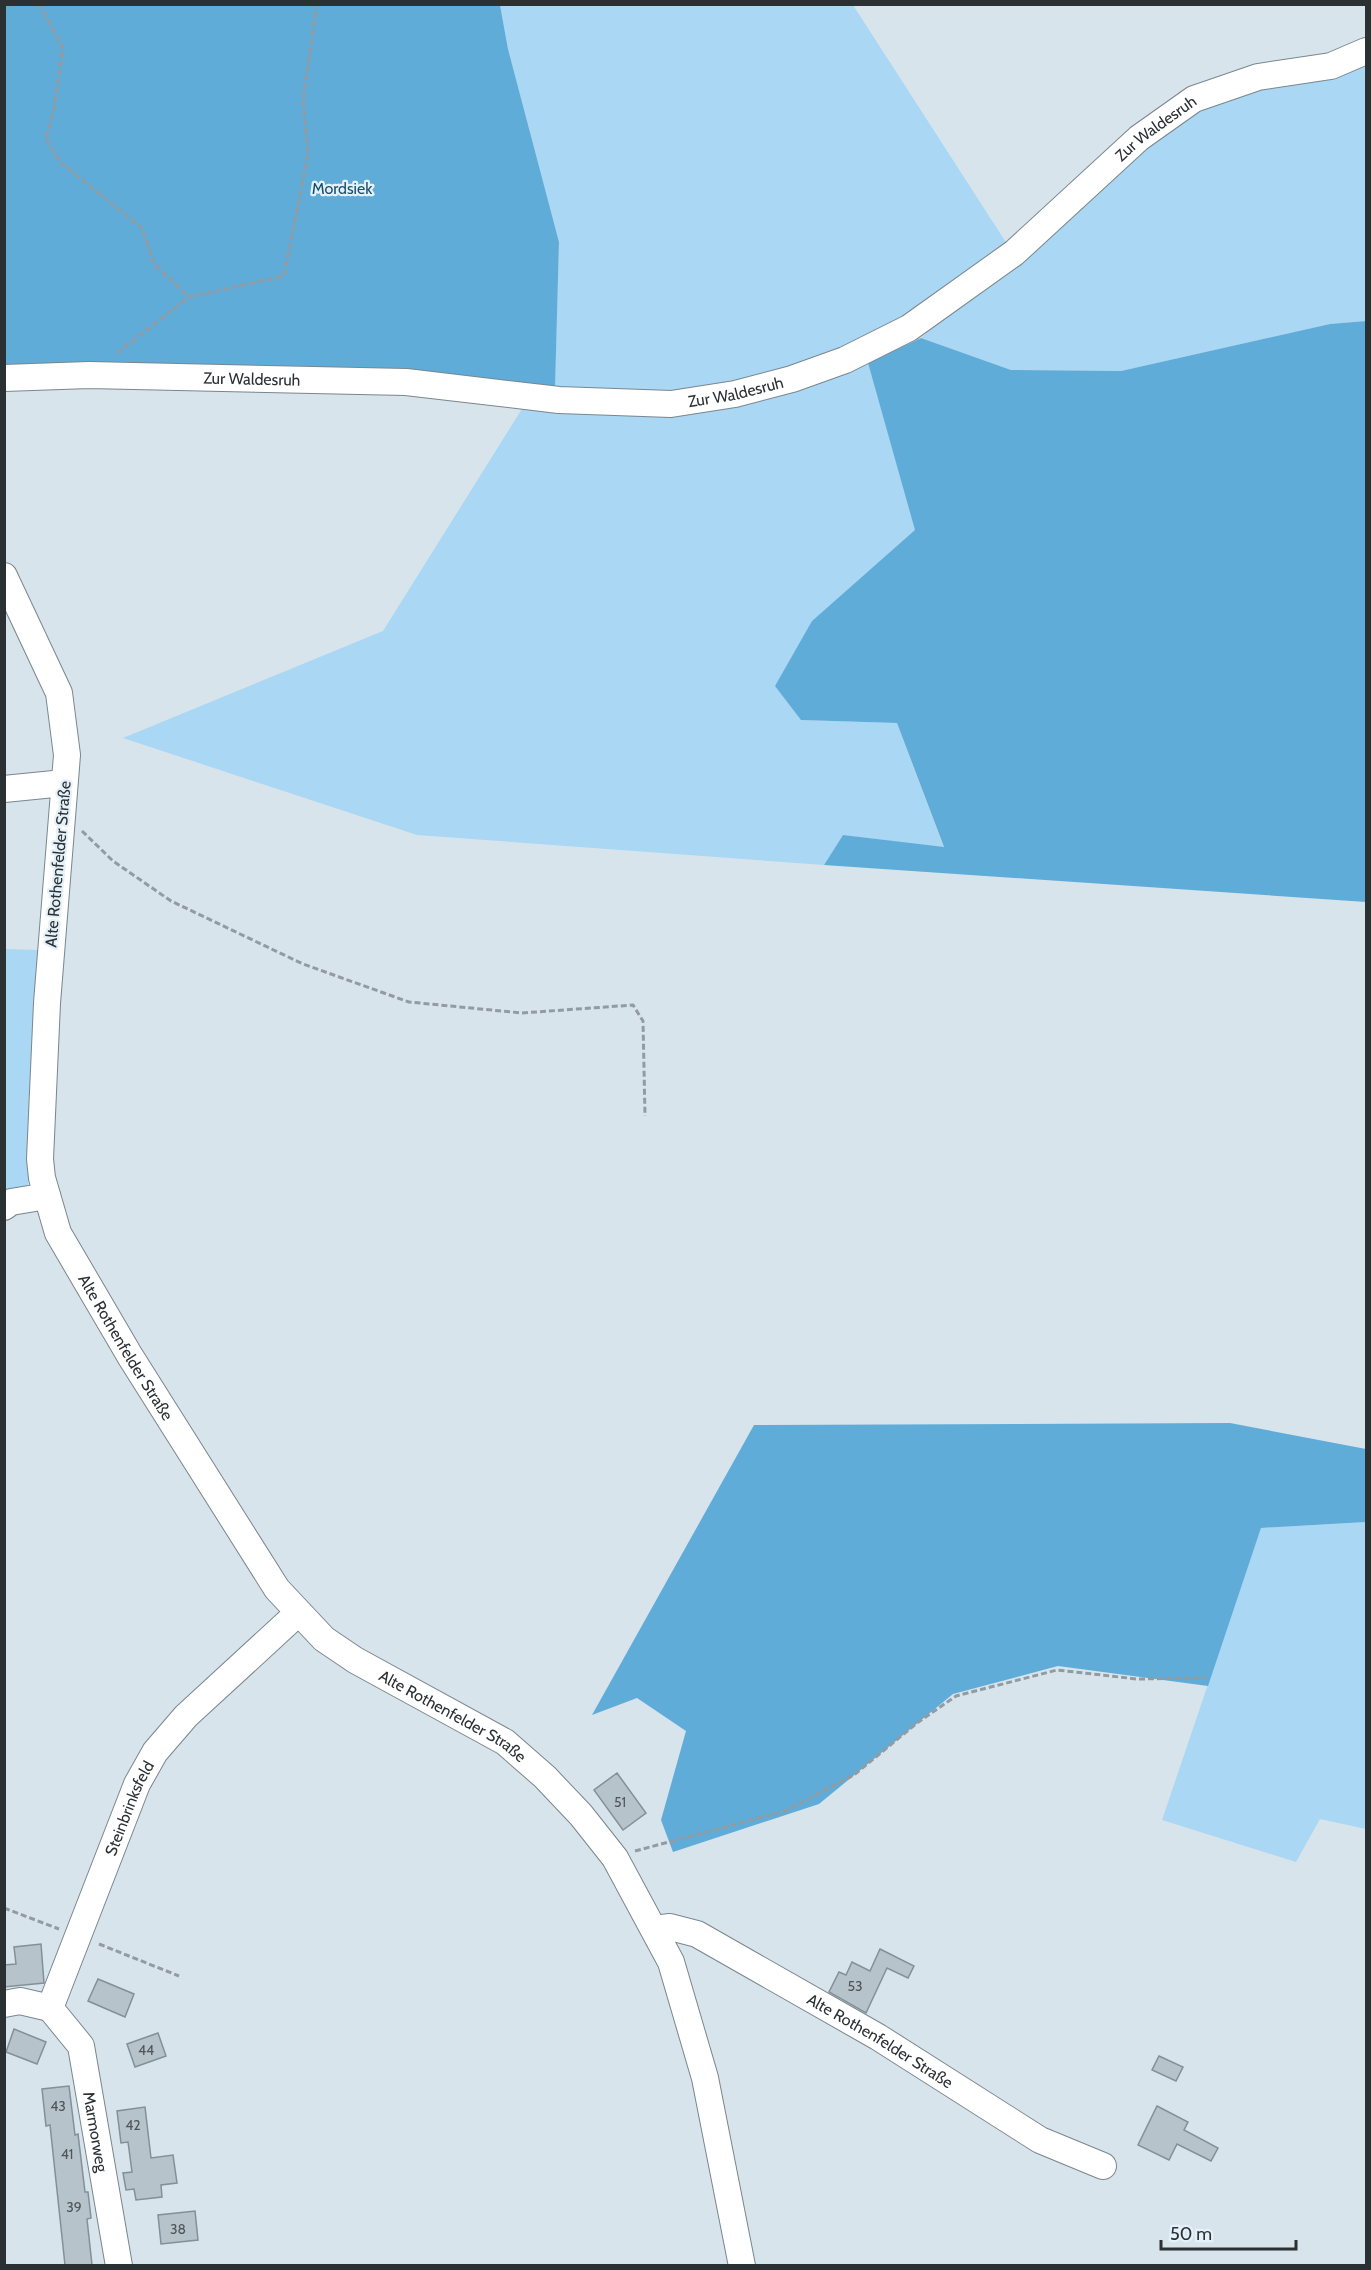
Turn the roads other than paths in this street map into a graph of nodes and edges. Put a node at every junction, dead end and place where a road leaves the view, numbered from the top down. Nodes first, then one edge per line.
1 (1366, 51) edge
2 (4, 378) edge
3 (4, 576) edge
4 (64, 783) junction
5 (4, 789) edge
6 (47, 1196) junction
7 (7, 1203) edge
8 (298, 1613) junction
9 (655, 1929) junction
10 (4, 2004) edge
11 (50, 2008) junction
12 (1103, 2166) dead end
13 (119, 2265) edge
14 (742, 2265) edge

1 - 2 street, Zur Waldesruh
3 - 4 street, Alte Rothenfelder Straße
4 - 5 street
4 - 6 street, Alte Rothenfelder Straße
6 - 7 street
6 - 8 street, Alte Rothenfelder Straße
8 - 9 street, Alte Rothenfelder Straße
8 - 11 street, Steinbrinksfeld
9 - 12 street, Alte Rothenfelder Straße
9 - 14 street, Alte Rothenfelder Straße
10 - 11 street
11 - 13 street, Marmorweg

